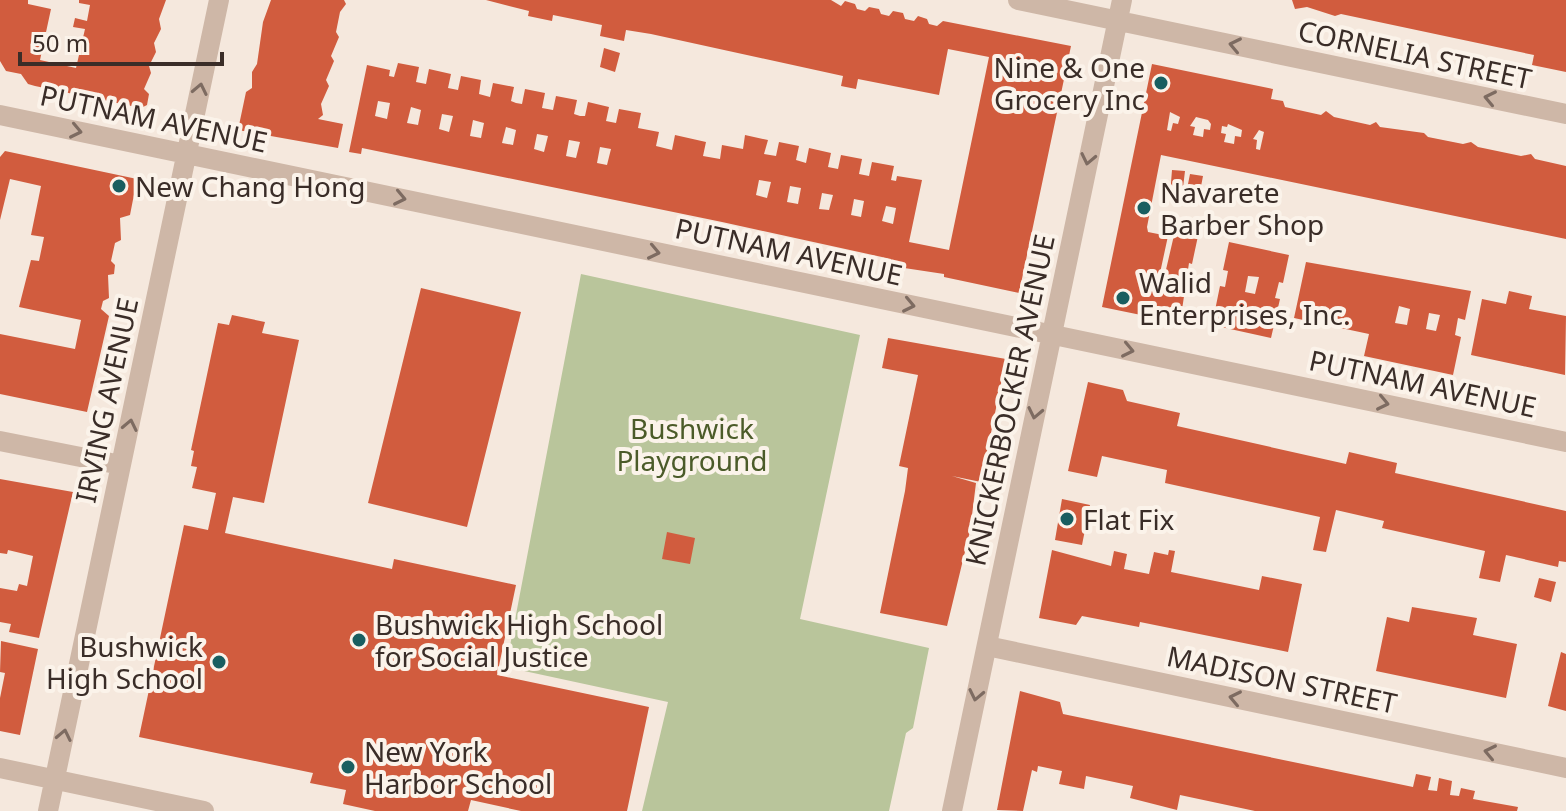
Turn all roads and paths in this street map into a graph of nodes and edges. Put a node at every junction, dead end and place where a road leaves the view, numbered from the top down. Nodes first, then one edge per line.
1 (219, 0) edge
2 (1018, 0) edge
3 (1122, 0) edge
4 (1117, 21) junction
5 (1566, 114) edge
6 (0, 115) edge
7 (187, 154) junction
8 (1052, 334) junction
9 (0, 441) edge
10 (1566, 442) edge
11 (121, 465) junction
12 (987, 646) junction
13 (0, 768) edge
14 (1566, 768) edge
15 (55, 780) junction
16 (48, 811) edge
17 (204, 811) edge
18 (952, 811) edge

7 -> 1 street, IRVING AVENUE
2 - 4 street, CORNELIA STREET
3 - 4 street, KNICKERBOCKER AVENUE
5 -> 4 street, CORNELIA STREET
4 -> 8 street, KNICKERBOCKER AVENUE
6 -> 7 street, PUTNAM AVENUE
7 -> 8 street, PUTNAM AVENUE
11 -> 7 street, IRVING AVENUE
8 -> 10 street, PUTNAM AVENUE
8 -> 12 street, KNICKERBOCKER AVENUE
9 - 11 street
15 -> 11 street, IRVING AVENUE
14 -> 12 street, MADISON STREET
12 -> 18 street, KNICKERBOCKER AVENUE
13 - 15 street
15 - 16 street, IRVING AVENUE
15 - 17 street

